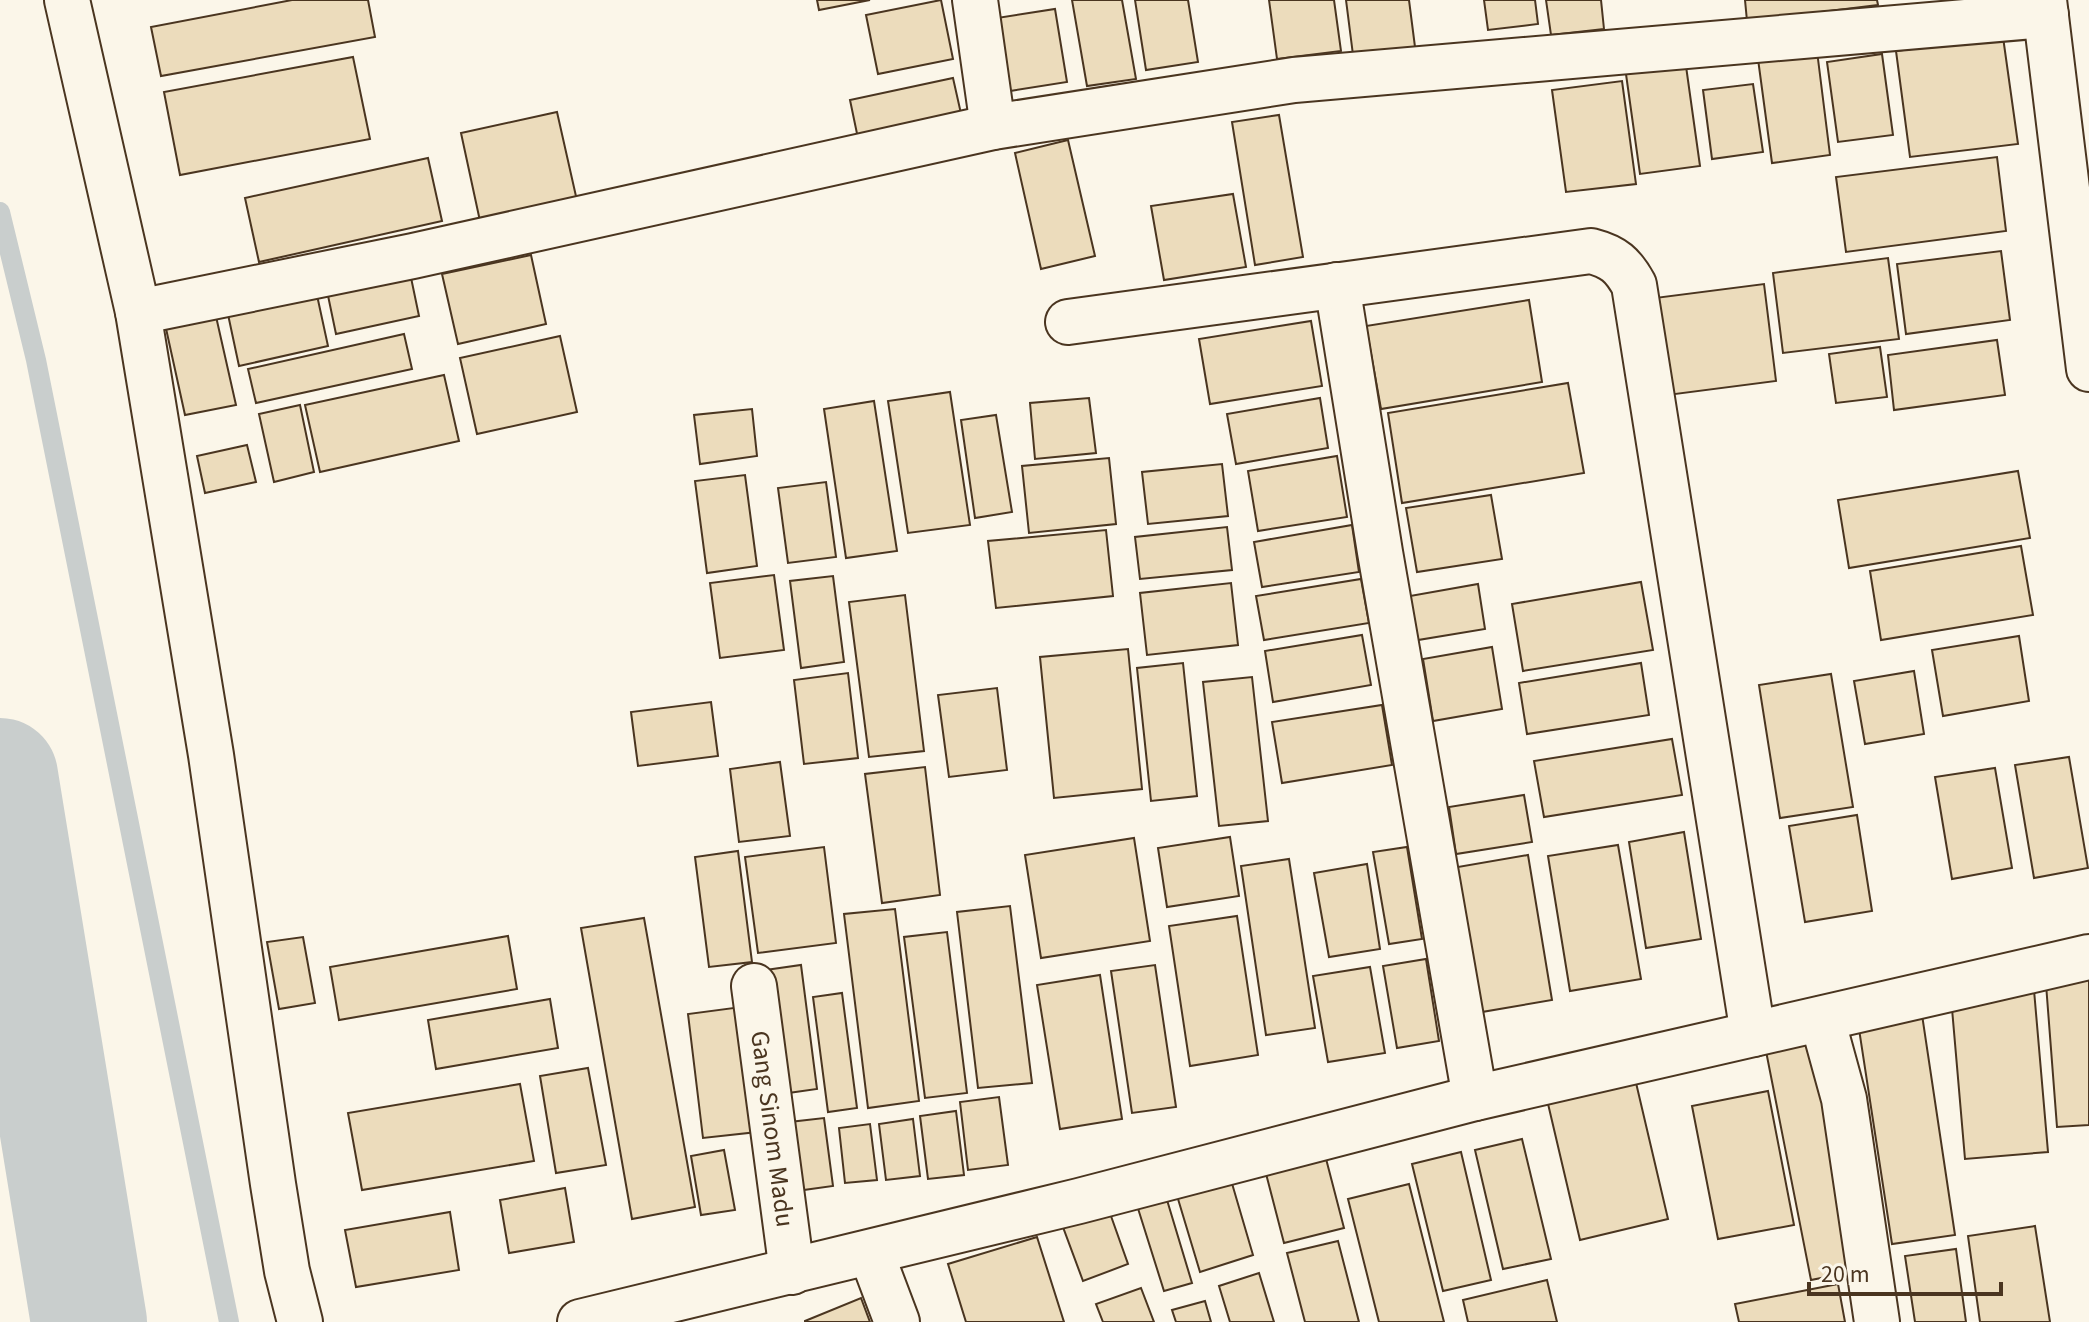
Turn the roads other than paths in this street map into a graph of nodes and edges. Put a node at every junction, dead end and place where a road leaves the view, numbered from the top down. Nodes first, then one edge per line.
1 (67, 0) edge
2 (975, 0) edge
3 (2045, 7) edge
4 (993, 127) junction
5 (1337, 285) junction
6 (138, 312) junction
7 (1068, 322) dead end
8 (2089, 369) edge
9 (2089, 957) edge
10 (754, 986) dead end
11 (1822, 1019) junction
12 (1753, 1034) junction
13 (1475, 1098) junction
14 (871, 1253) junction
15 (792, 1272) junction
16 (300, 1322) edge
17 (580, 1322) edge
18 (897, 1322) edge
19 (1877, 1322) edge

1 - 6 street
2 - 4 street
3 - 4 street
3 - 8 street
4 - 6 street
5 - 7 street
5 - 12 street
5 - 13 street
6 - 16 street
9 - 11 street
10 - 15 street, Gang Sinom Madu
11 - 12 street
11 - 19 street
12 - 13 street
13 - 14 street
14 - 15 street
14 - 18 street
15 - 17 street

